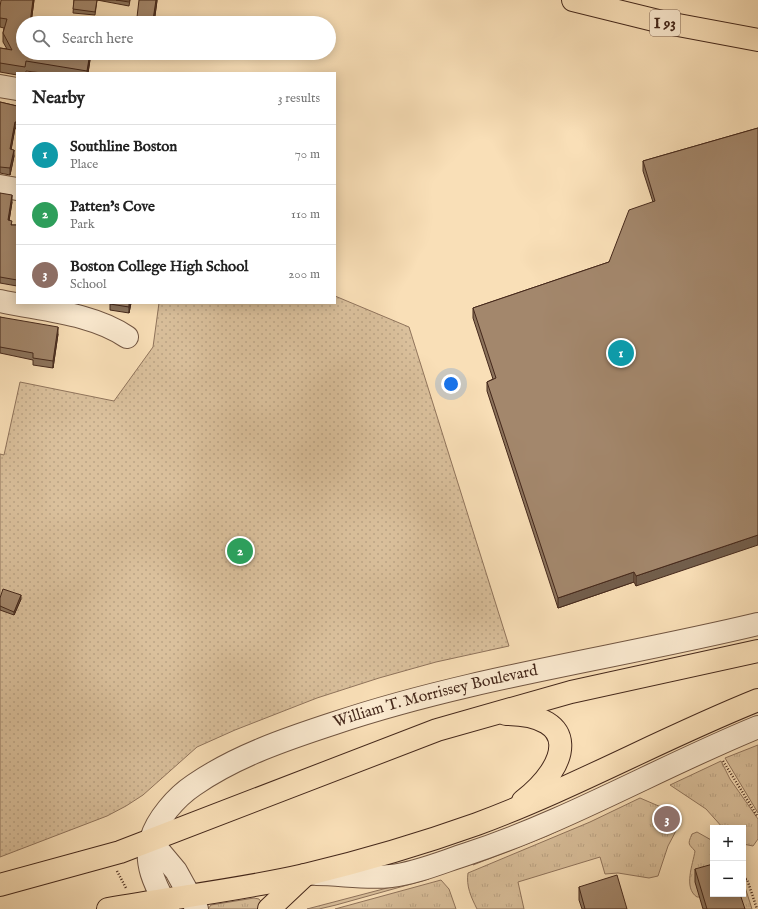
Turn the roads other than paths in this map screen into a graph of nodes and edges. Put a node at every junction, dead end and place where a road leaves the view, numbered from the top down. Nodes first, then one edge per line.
1 (573, 0) edge
2 (758, 40) edge
3 (0, 86) edge
4 (16, 89) edge
5 (0, 186) edge
6 (16, 189) edge
7 (0, 301) edge
8 (127, 338) dead end
9 (758, 624) edge
10 (758, 651) edge
11 (758, 700) edge
12 (488, 714) junction
13 (758, 727) edge
14 (504, 814) junction
15 (150, 840) junction
16 (305, 875) junction
17 (0, 886) edge
18 (193, 902) edge
19 (165, 904) edge
20 (108, 909) edge
21 (269, 909) edge

1 - 2 main road, I 93
3 - 4 street
5 - 6 street
7 - 8 street
9 - 15 street, William T. Morrissey Boulevard
10 - 12 main road, William T. Morrissey Boulevard
11 - 14 main road
12 - 14 main road
12 - 15 main road, William T. Morrissey Boulevard
13 - 16 street
14 - 16 main road
15 - 17 main road, William T. Morrissey Boulevard
15 - 18 street
15 - 19 street
16 - 18 main road
16 - 21 main road
18 - 19 main road
19 - 20 main road

